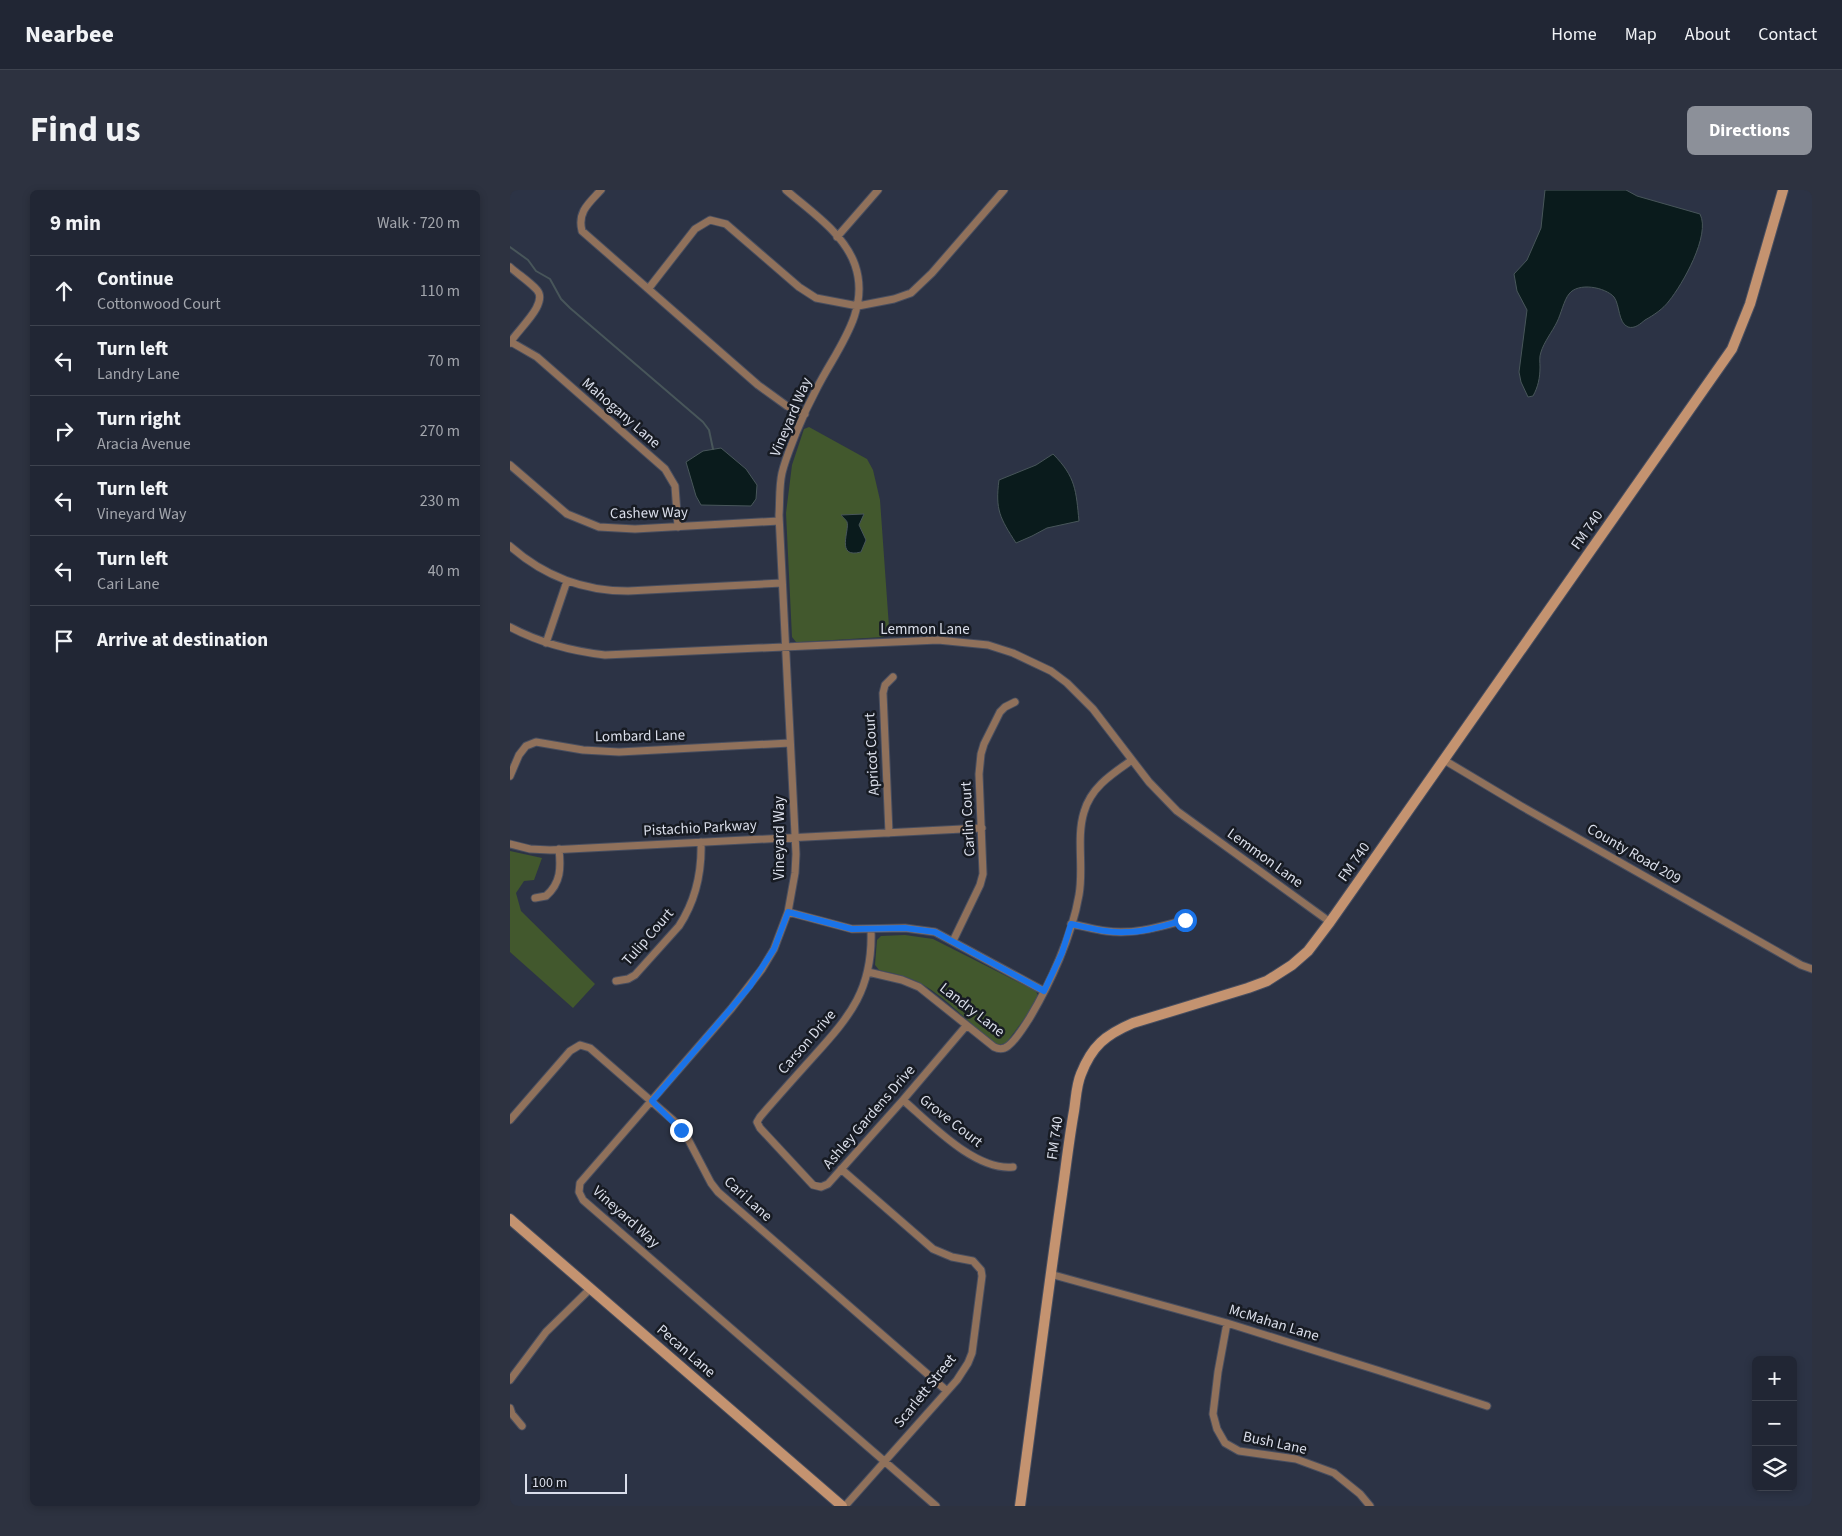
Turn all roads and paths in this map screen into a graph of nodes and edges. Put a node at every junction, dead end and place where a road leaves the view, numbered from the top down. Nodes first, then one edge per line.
1 (601, 190) edge
2 (786, 190) edge
3 (878, 190) edge
4 (1004, 190) edge
5 (1783, 190) edge
6 (837, 237) junction
7 (511, 268) edge
8 (648, 288) junction
9 (858, 306) junction
10 (510, 342) edge
11 (805, 414) junction
12 (510, 465) edge
13 (780, 521) junction
14 (678, 527) junction
15 (510, 546) edge
16 (567, 581) junction
17 (782, 583) junction
18 (510, 627) edge
19 (546, 643) junction
20 (785, 646) junction
21 (893, 677) dead end
22 (1015, 702) dead end
23 (790, 743) junction
24 (1132, 760) junction
25 (1444, 760) junction
26 (510, 776) edge
27 (982, 828) junction
28 (889, 833) junction
29 (795, 837) junction
30 (700, 842) junction
31 (510, 844) edge
32 (559, 850) junction
33 (535, 898) dead end
34 (788, 912) junction
35 (1185, 920) dead end
36 (1330, 922) junction
37 (1071, 924) junction
38 (871, 930) junction
39 (953, 941) junction
40 (1812, 969) edge
41 (868, 972) junction
42 (616, 981) dead end
43 (1044, 991) junction
44 (966, 1026) junction
45 (903, 1100) junction
46 (652, 1101) junction
47 (510, 1120) edge
48 (786, 1156) joint
49 (1013, 1167) dead end
50 (841, 1169) junction
51 (510, 1219) edge
52 (1050, 1274) junction
53 (590, 1289) junction
54 (1227, 1323) junction
55 (510, 1380) edge
56 (947, 1391) junction
57 (1487, 1406) dead end
58 (510, 1408) edge
59 (522, 1426) dead end
60 (884, 1461) junction
61 (844, 1506) edge
62 (936, 1506) edge
63 (1020, 1506) edge
64 (1370, 1506) edge

1 - 8 street
2 - 6 street, Vineyard Way
3 - 6 street
4 - 9 street
5 - 25 main road, FM 740 / FM 740
6 - 9 street, Vineyard Way
7 - 10 street
8 - 9 street
8 - 11 street
9 - 11 street, Vineyard Way
10 - 14 street, Mahogany Lane
11 - 13 street, Vineyard Way
12 - 14 street, Cashew Way
13 - 14 street, Cashew Way
13 - 17 street, Vineyard Way
15 - 16 street
16 - 17 street
16 - 19 street
17 - 20 street, Vineyard Way
18 - 19 street, Lemmon Lane
19 - 20 street, Lemmon Lane
20 - 23 street, Vineyard Way
20 - 24 street, Lemmon Lane
21 - 28 street, Apricot Court
22 - 27 street, Carlin Court
23 - 26 street, Lombard Lane
23 - 29 street, Vineyard Way
24 - 36 street, Lemmon Lane
24 - 37 street, Landry Lane
25 - 36 main road, FM 740 / FM 740
25 - 40 street, County Road 209
27 - 28 street, Pistachio Parkway
27 - 39 street, Carlin Court
28 - 29 street, Pistachio Parkway
29 - 30 street, Pistachio Parkway
29 - 34 street, Vineyard Way
30 - 32 street, Pistachio Parkway
30 - 42 street, Tulip Court
31 - 32 street, Pistachio Parkway
32 - 33 street
34 - 38 street
34 - 46 street, Vineyard Way
35 - 37 street
36 - 52 main road, FM 740 / FM 740
37 - 43 street, Landry Lane
38 - 39 street
38 - 41 street, Carson Drive
39 - 43 street
41 - 44 street, Landry Lane
41 - 48 street, Carson Drive
43 - 44 street, Landry Lane
44 - 45 street, Ashley Gardens Drive
45 - 49 street, Grove Court
45 - 50 street, Ashley Gardens Drive
46 - 47 street, Cari Lane
46 - 56 street, Cari Lane
46 - 60 street, Vineyard Way
48 - 50 street, Ashley Gardens Drive
50 - 56 street, Scarlett Street
51 - 53 main road, Pecan Lane
52 - 54 street, McMahan Lane
52 - 63 main road, FM 740 / FM 740
53 - 55 street
53 - 61 main road, Pecan Lane
54 - 57 street, McMahan Lane
54 - 64 street, Bush Lane
56 - 60 street, Scarlett Street
58 - 59 street
60 - 61 street, Scarlett Street
60 - 62 street, Vineyard Way

